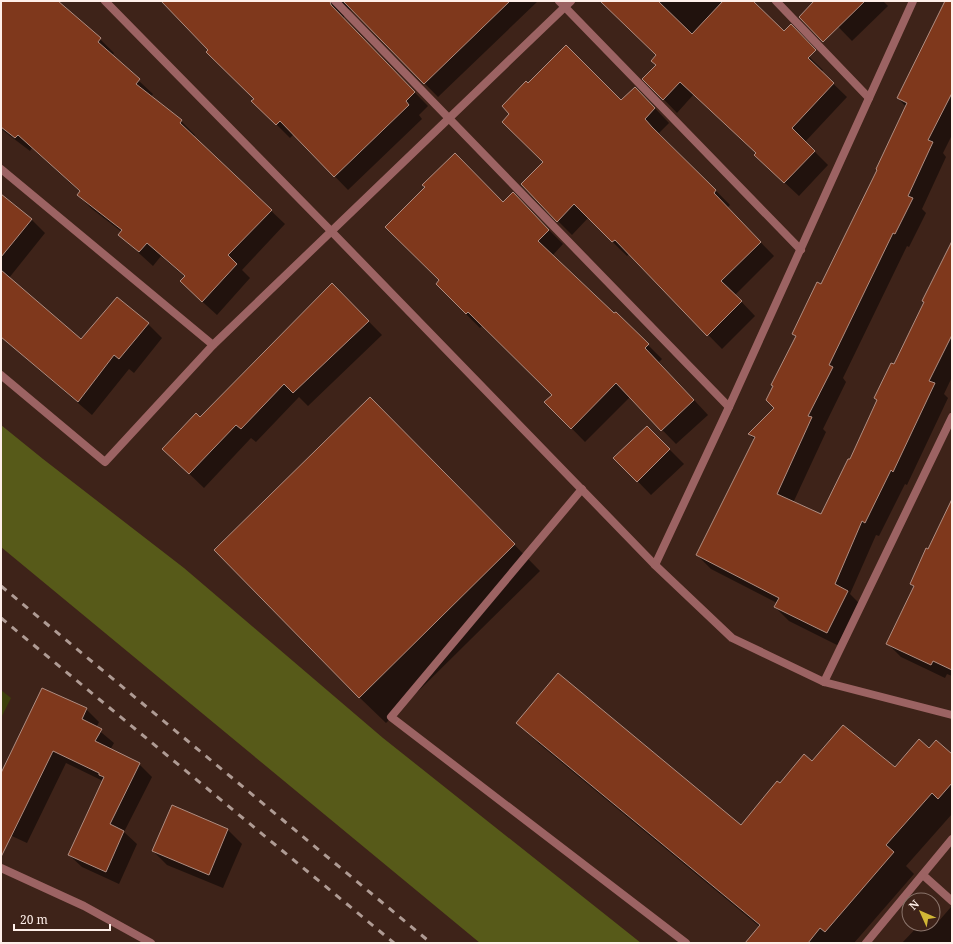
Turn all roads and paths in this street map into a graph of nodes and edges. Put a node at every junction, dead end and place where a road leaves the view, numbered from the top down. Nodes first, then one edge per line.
1 (104, 1) edge
2 (335, 1) edge
3 (559, 1) edge
4 (571, 1) edge
5 (776, 1) edge
6 (913, 1) edge
7 (565, 7) junction
8 (869, 98) junction
9 (449, 118) junction
10 (1, 169) edge
11 (332, 232) junction
12 (801, 250) junction
13 (213, 345) junction
14 (1, 375) edge
15 (729, 407) junction
16 (952, 417) edge
17 (582, 489) junction
18 (655, 565) junction
19 (824, 682) junction
20 (952, 715) edge
21 (952, 839) edge
22 (1, 868) edge
23 (923, 875) junction
24 (952, 901) edge
25 (151, 943) edge
26 (686, 943) edge
27 (866, 943) edge

1 - 11 street
2 - 9 street
3 - 7 street
4 - 7 street
5 - 8 street
6 - 8 street
7 - 9 street
7 - 12 street
8 - 12 street
9 - 11 street
9 - 15 street
10 - 13 street
11 - 13 street
11 - 17 street
12 - 15 street
13 - 14 street
15 - 18 street
16 - 19 street
17 - 18 street
17 - 26 street
18 - 19 street
19 - 20 street
21 - 23 street
22 - 25 street
23 - 24 street
23 - 27 street

